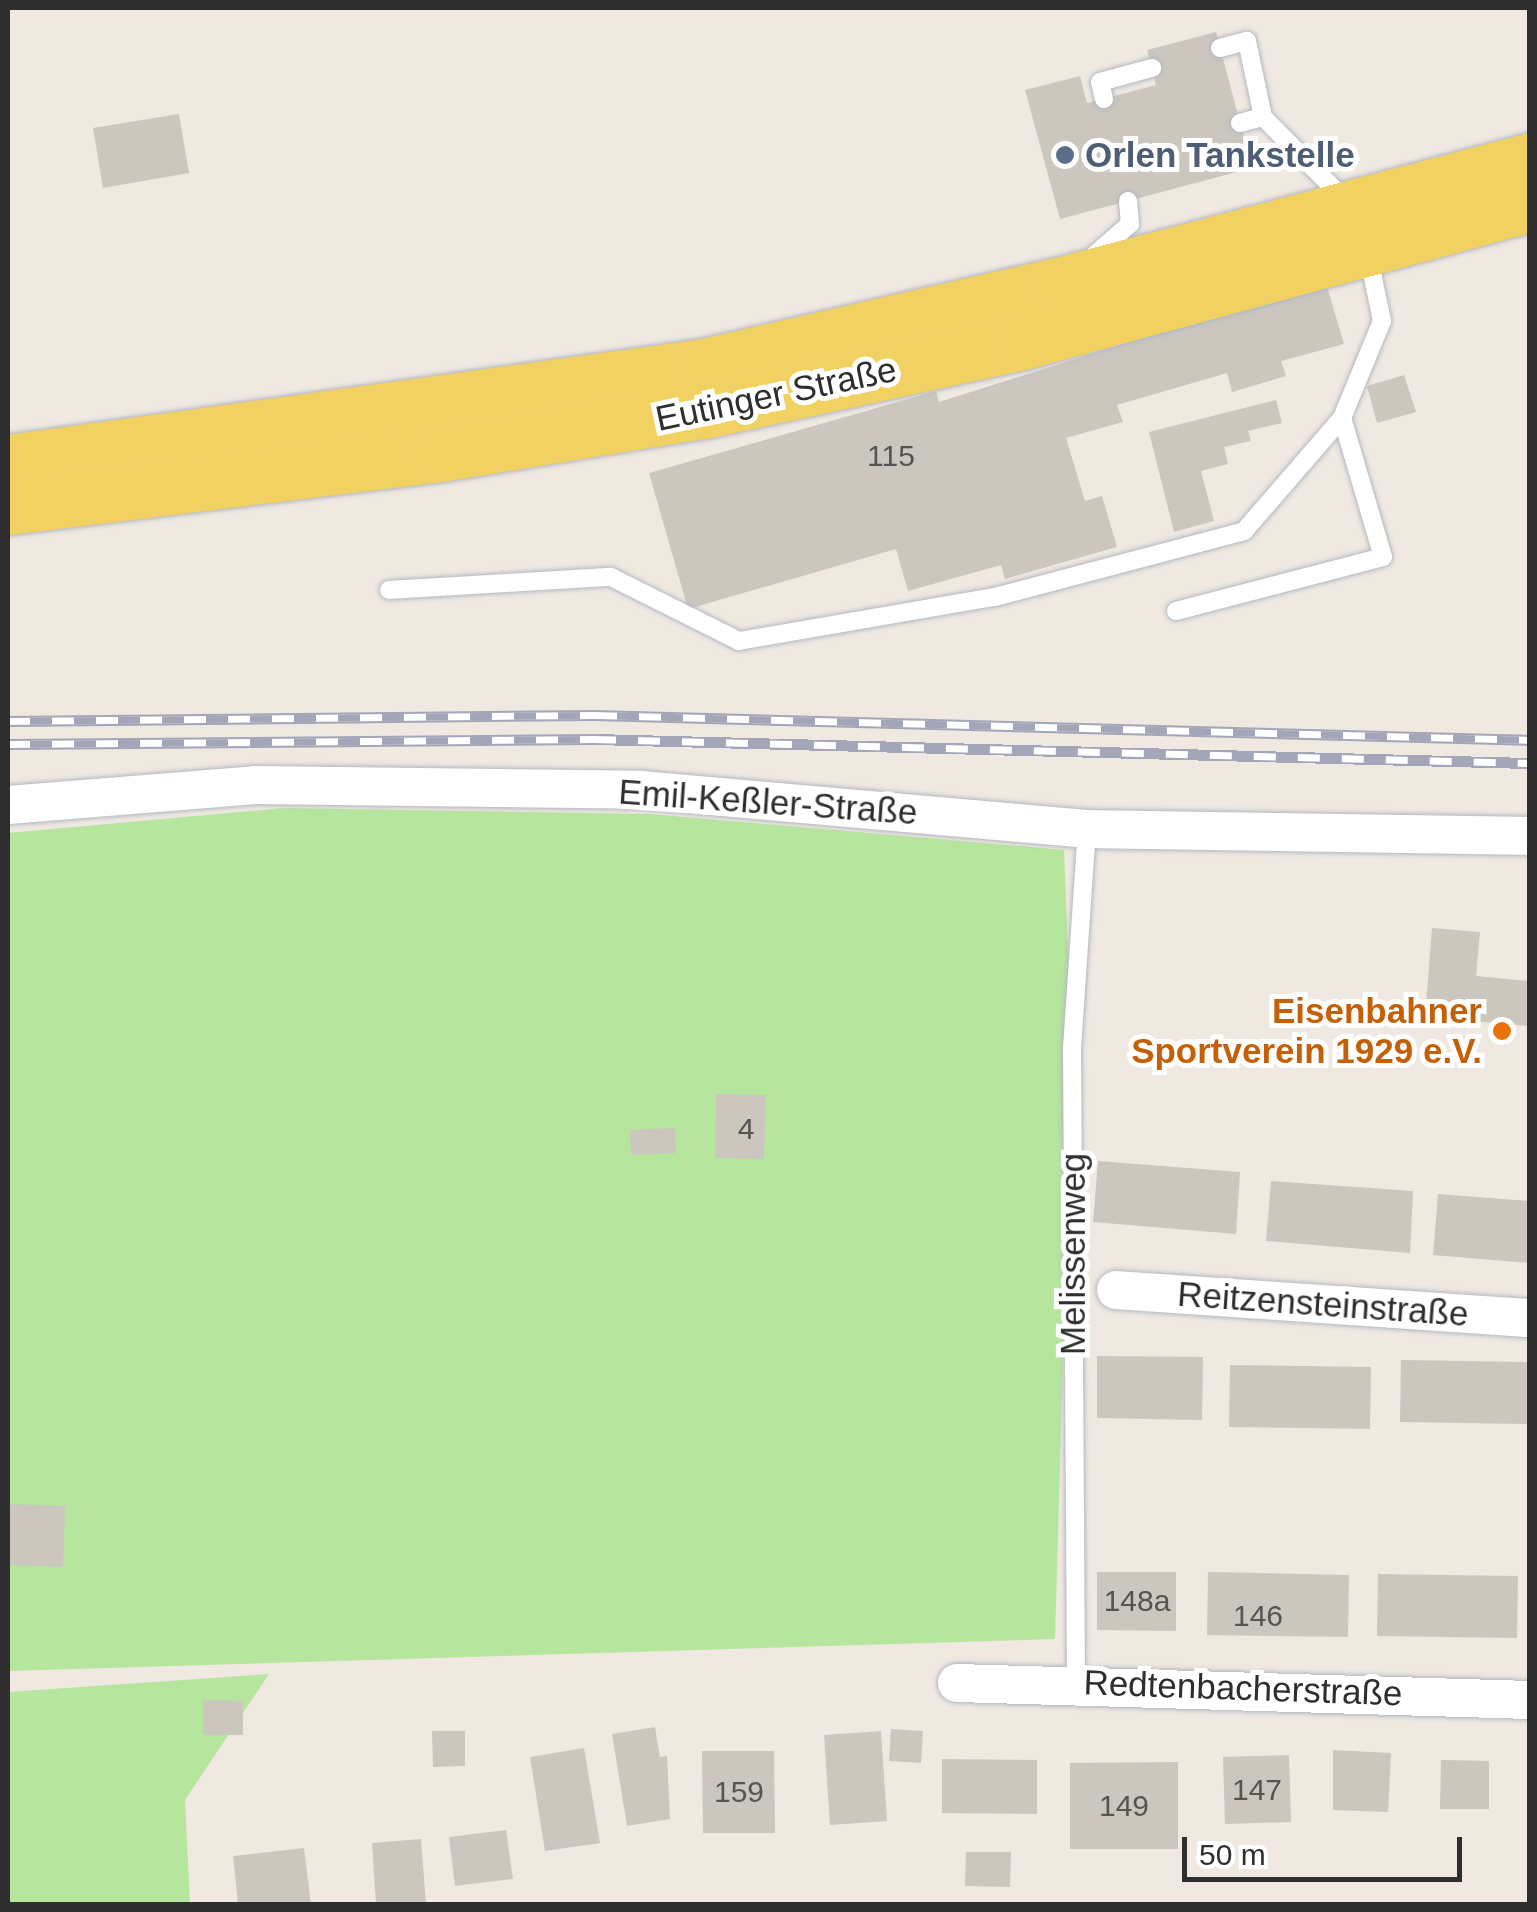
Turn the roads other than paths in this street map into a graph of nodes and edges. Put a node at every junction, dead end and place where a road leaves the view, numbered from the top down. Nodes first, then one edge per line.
1 (1220, 48) dead end
2 (1152, 68) dead end
3 (1104, 99) dead end
4 (1263, 118) junction
5 (1240, 123) dead end
6 (1530, 160) edge
7 (1128, 201) dead end
8 (1530, 204) edge
9 (1360, 229) junction
10 (1062, 284) junction
11 (1342, 418) junction
12 (8, 462) edge
13 (8, 508) edge
14 (390, 590) dead end
15 (1176, 610) dead end
16 (8, 805) edge
17 (1087, 829) junction
18 (1530, 836) edge
19 (1116, 1290) dead end
20 (1530, 1318) edge
21 (1076, 1681) junction
22 (957, 1683) dead end
23 (1530, 1700) edge

1 - 4 lane
2 - 3 lane
4 - 5 lane
4 - 9 lane
6 - 9 main road, Eutinger Straße
7 - 10 lane
8 - 9 main road, Eutinger Straße
9 - 10 main road, Eutinger Straße
9 - 11 lane
9 - 13 main road, Eutinger Straße
10 - 12 main road, Eutinger Straße
11 - 14 lane
11 - 15 lane
16 - 17 street, Emil-Keßler-Straße
17 - 18 street, Emil-Keßler-Straße
17 - 21 lane, Melissenweg
19 - 20 street, Reitzensteinstraße
21 - 22 street, Redtenbacherstraße
21 - 23 street, Redtenbacherstraße

